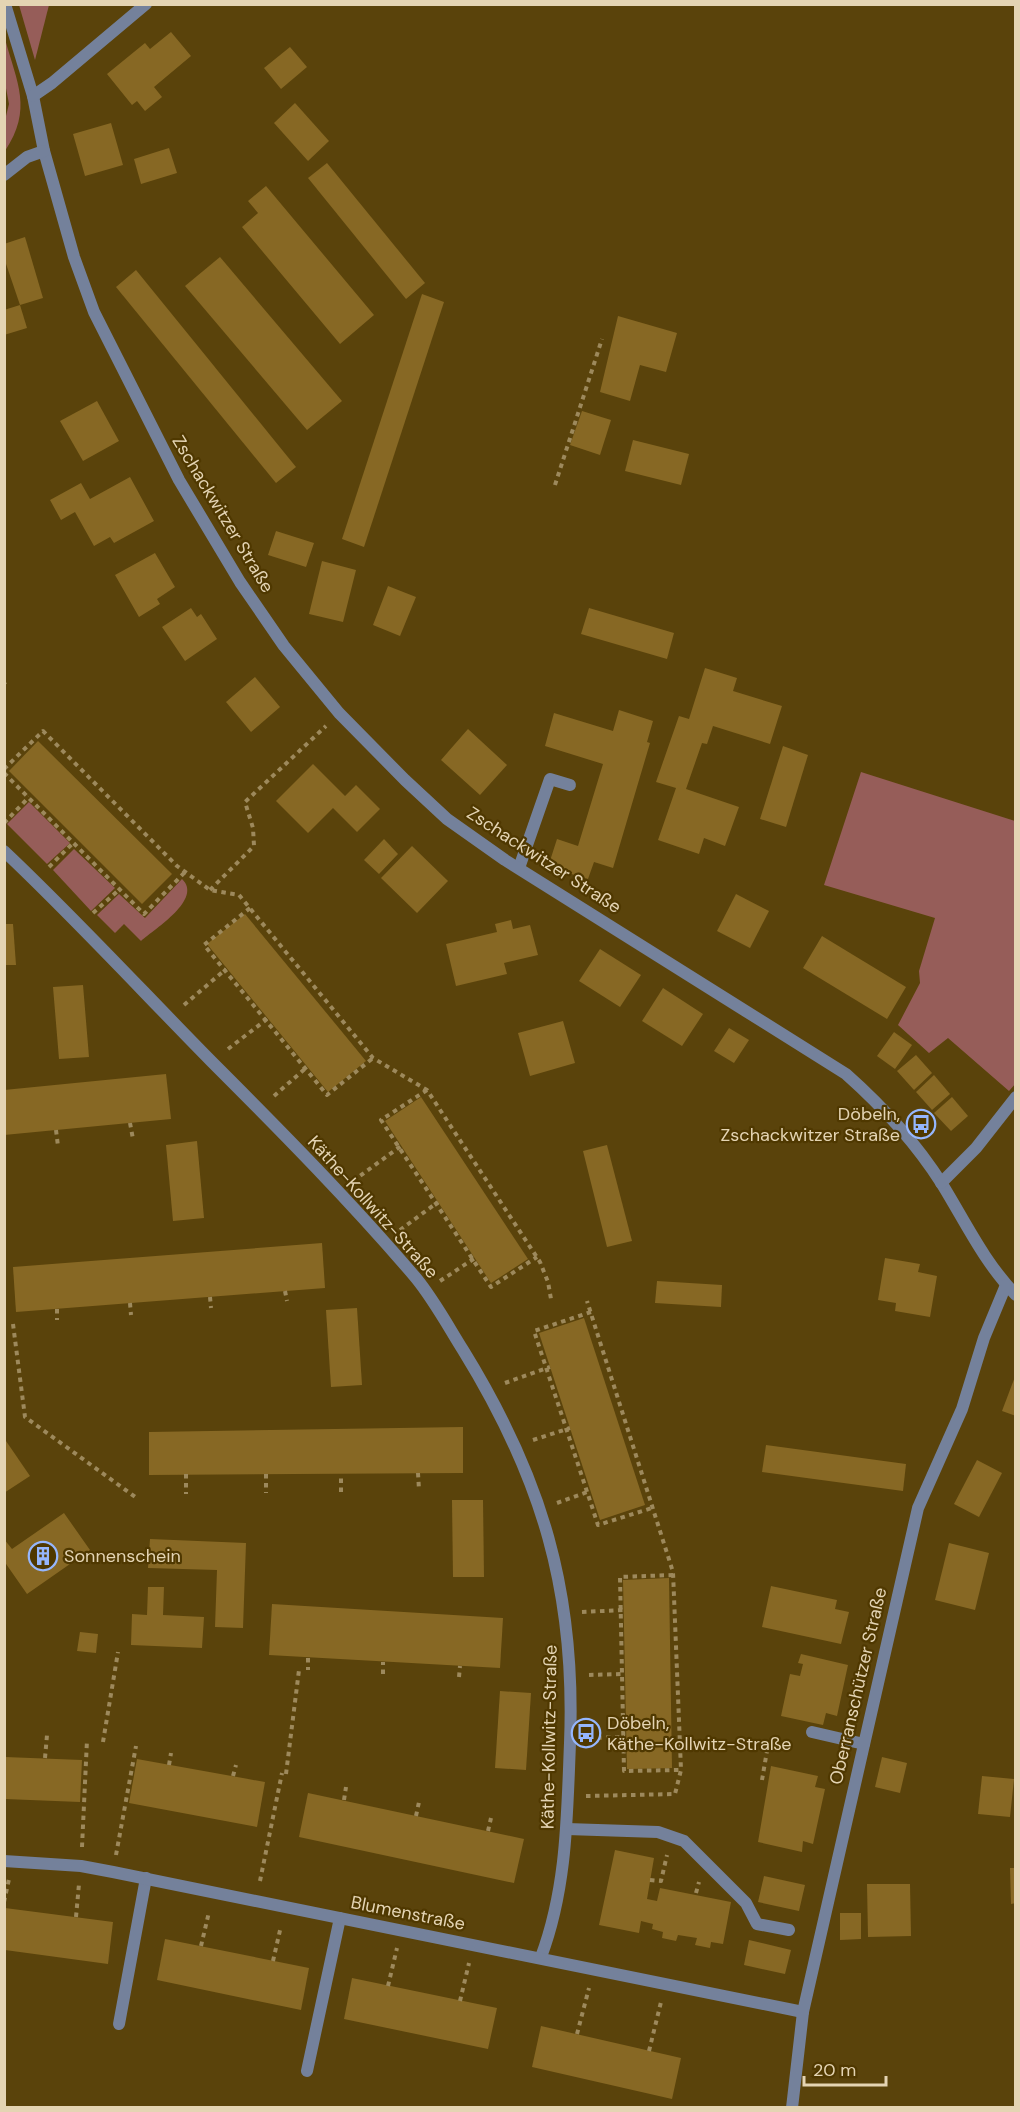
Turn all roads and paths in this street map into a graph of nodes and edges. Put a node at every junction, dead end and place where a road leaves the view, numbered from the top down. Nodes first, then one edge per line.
1 (5, 4) edge
2 (146, 4) edge
3 (4, 94) edge
4 (33, 96) junction
5 (4, 105) edge
6 (44, 151) junction
7 (4, 175) edge
8 (602, 339) dead end
9 (555, 485) dead end
10 (339, 713) junction
11 (4, 771) edge
12 (570, 785) dead end
13 (29, 797) junction
14 (4, 823) edge
15 (74, 842) junction
16 (4, 851) edge
17 (519, 868) junction
18 (185, 872) junction
19 (36, 881) junction
20 (120, 889) junction
21 (210, 890) junction
22 (250, 908) junction
23 (80, 926) junction
24 (226, 969) junction
25 (170, 1018) junction
26 (266, 1019) junction
27 (373, 1058) junction
28 (212, 1061) junction
29 (306, 1068) junction
30 (427, 1090) junction
31 (1016, 1097) edge
32 (259, 1109) junction
33 (130, 1123) dead end
34 (56, 1130) dead end
35 (133, 1139) dead end
36 (58, 1146) dead end
37 (400, 1147) junction
38 (372, 1168) dead end
39 (941, 1183) junction
40 (437, 1203) junction
41 (383, 1242) junction
42 (537, 1257) junction
43 (474, 1259) junction
44 (1006, 1285) junction
45 (285, 1291) dead end
46 (424, 1291) junction
47 (1016, 1295) edge
48 (210, 1297) dead end
49 (551, 1299) dead end
50 (287, 1301) dead end
51 (587, 1301) dead end
52 (130, 1303) dead end
53 (211, 1308) dead end
54 (57, 1309) dead end
55 (591, 1312) junction
56 (131, 1315) dead end
57 (57, 1320) dead end
58 (13, 1324) dead end
59 (548, 1367) junction
60 (487, 1389) junction
61 (568, 1429) junction
62 (515, 1446) junction
63 (418, 1473) dead end
64 (186, 1474) dead end
65 (266, 1474) dead end
66 (341, 1474) dead end
67 (419, 1490) dead end
68 (341, 1492) dead end
69 (589, 1492) junction
70 (266, 1493) dead end
71 (186, 1494) dead end
72 (138, 1499) dead end
73 (652, 1508) junction
74 (541, 1509) junction
75 (673, 1575) junction
76 (622, 1610) junction
77 (565, 1612) junction
78 (118, 1652) dead end
79 (308, 1658) dead end
80 (384, 1662) dead end
81 (460, 1666) dead end
82 (299, 1670) dead end
83 (308, 1670) dead end
84 (383, 1674) dead end
85 (623, 1674) junction
86 (571, 1675) junction
87 (459, 1677) dead end
88 (812, 1732) dead end
89 (46, 1735) dead end
90 (625, 1737) junction
91 (570, 1739) junction
92 (87, 1740) dead end
93 (103, 1742) dead end
94 (864, 1744) junction
95 (768, 1745) dead end
96 (136, 1746) dead end
97 (171, 1753) dead end
98 (45, 1758) dead end
99 (169, 1765) dead end
100 (236, 1765) dead end
101 (681, 1770) junction
102 (233, 1776) dead end
103 (762, 1780) dead end
104 (346, 1787) dead end
105 (569, 1797) junction
106 (344, 1800) dead end
107 (419, 1802) dead end
108 (416, 1816) dead end
109 (491, 1818) dead end
110 (567, 1829) junction
111 (488, 1831) dead end
112 (672, 1837) junction
113 (4, 1861) edge
114 (81, 1866) junction
115 (113, 1872) junction
116 (146, 1878) junction
117 (650, 1880) dead end
118 (213, 1892) junction
119 (256, 1901) junction
120 (285, 1906) junction
121 (76, 1917) dead end
122 (340, 1918) junction
123 (789, 1930) dead end
124 (400, 1931) junction
125 (473, 1945) junction
126 (201, 1946) dead end
127 (541, 1957) junction
128 (273, 1961) dead end
129 (595, 1969) junction
130 (665, 1984) junction
131 (388, 1986) dead end
132 (460, 2001) dead end
133 (802, 2013) junction
134 (119, 2024) dead end
135 (577, 2034) dead end
136 (649, 2051) dead end
137 (307, 2071) dead end
138 (792, 2108) edge

1 - 4 street, Zschackwitzer Straße
2 - 4 street
3 - 5 path
4 - 6 street, Zschackwitzer Straße
6 - 7 street
6 - 10 street, Zschackwitzer Straße
8 - 9 path
10 - 17 street, Zschackwitzer Straße
10 - 21 path
11 - 13 path
11 - 18 path
12 - 17 street
13 - 14 path
13 - 15 path
15 - 19 path
15 - 20 path
16 - 19 street, Käthe-Kollwitz-Straße
17 - 39 street, Zschackwitzer Straße
18 - 20 path
18 - 21 path
19 - 23 street, Käthe-Kollwitz-Straße
20 - 23 path
21 - 22 path
22 - 24 path
22 - 27 path
23 - 25 street, Käthe-Kollwitz-Straße
24 - 25 path
24 - 26 path
25 - 28 street, Käthe-Kollwitz-Straße
26 - 28 path
26 - 29 path
27 - 29 path
27 - 30 path
28 - 32 street, Käthe-Kollwitz-Straße
29 - 32 path
30 - 37 path
30 - 42 path
31 - 39 street
32 - 41 street, Käthe-Kollwitz-Straße
33 - 35 path
34 - 36 path
37 - 38 path
37 - 40 path
39 - 44 street, Zschackwitzer Straße
40 - 41 path
40 - 43 path
41 - 46 street, Käthe-Kollwitz-Straße
42 - 43 path
42 - 49 path
43 - 46 path
44 - 47 street, Zschackwitzer Straße
44 - 94 street, Oberranschützer Straße
45 - 50 path
46 - 60 street, Käthe-Kollwitz-Straße
48 - 53 path
51 - 55 path
52 - 56 path
54 - 57 path
55 - 59 path
55 - 73 path
58 - 72 path
59 - 60 path
59 - 61 path
60 - 62 street, Käthe-Kollwitz-Straße
61 - 62 path
61 - 69 path
62 - 74 street, Käthe-Kollwitz-Straße
63 - 67 path
64 - 71 path
65 - 70 path
66 - 68 path
69 - 73 path
69 - 74 path
73 - 75 path
74 - 77 street, Käthe-Kollwitz-Straße
75 - 76 path
75 - 101 path
76 - 77 path
76 - 85 path
77 - 86 street, Käthe-Kollwitz-Straße
78 - 93 path
79 - 83 path
80 - 84 path
81 - 87 path
82 - 119 path
85 - 86 path
85 - 90 path
86 - 91 street, Käthe-Kollwitz-Straße
88 - 94 street
89 - 98 path
90 - 91 path
90 - 101 path
91 - 105 street, Käthe-Kollwitz-Straße
92 - 114 path
94 - 133 street, Oberranschützer Straße
95 - 103 path
96 - 115 path
97 - 99 path
100 - 102 path
101 - 105 path
104 - 106 path
105 - 110 street, Käthe-Kollwitz-Straße
107 - 108 path
109 - 111 path
110 - 112 street
110 - 127 street, Käthe-Kollwitz-Straße
112 - 117 path
112 - 123 street
113 - 114 street, Blumenstraße
114 - 115 street, Blumenstraße
114 - 121 path
115 - 116 street, Blumenstraße
116 - 118 street, Blumenstraße
116 - 134 street
118 - 119 street, Blumenstraße
118 - 126 path
119 - 120 street, Blumenstraße
120 - 122 street, Blumenstraße
120 - 128 path
122 - 124 street, Blumenstraße
122 - 137 street
124 - 125 street, Blumenstraße
124 - 131 path
125 - 127 street, Blumenstraße
125 - 132 path
127 - 129 street, Blumenstraße
129 - 130 street, Blumenstraße
129 - 135 path
130 - 133 street, Blumenstraße
130 - 136 path
133 - 138 street, Oberranschützer Straße

